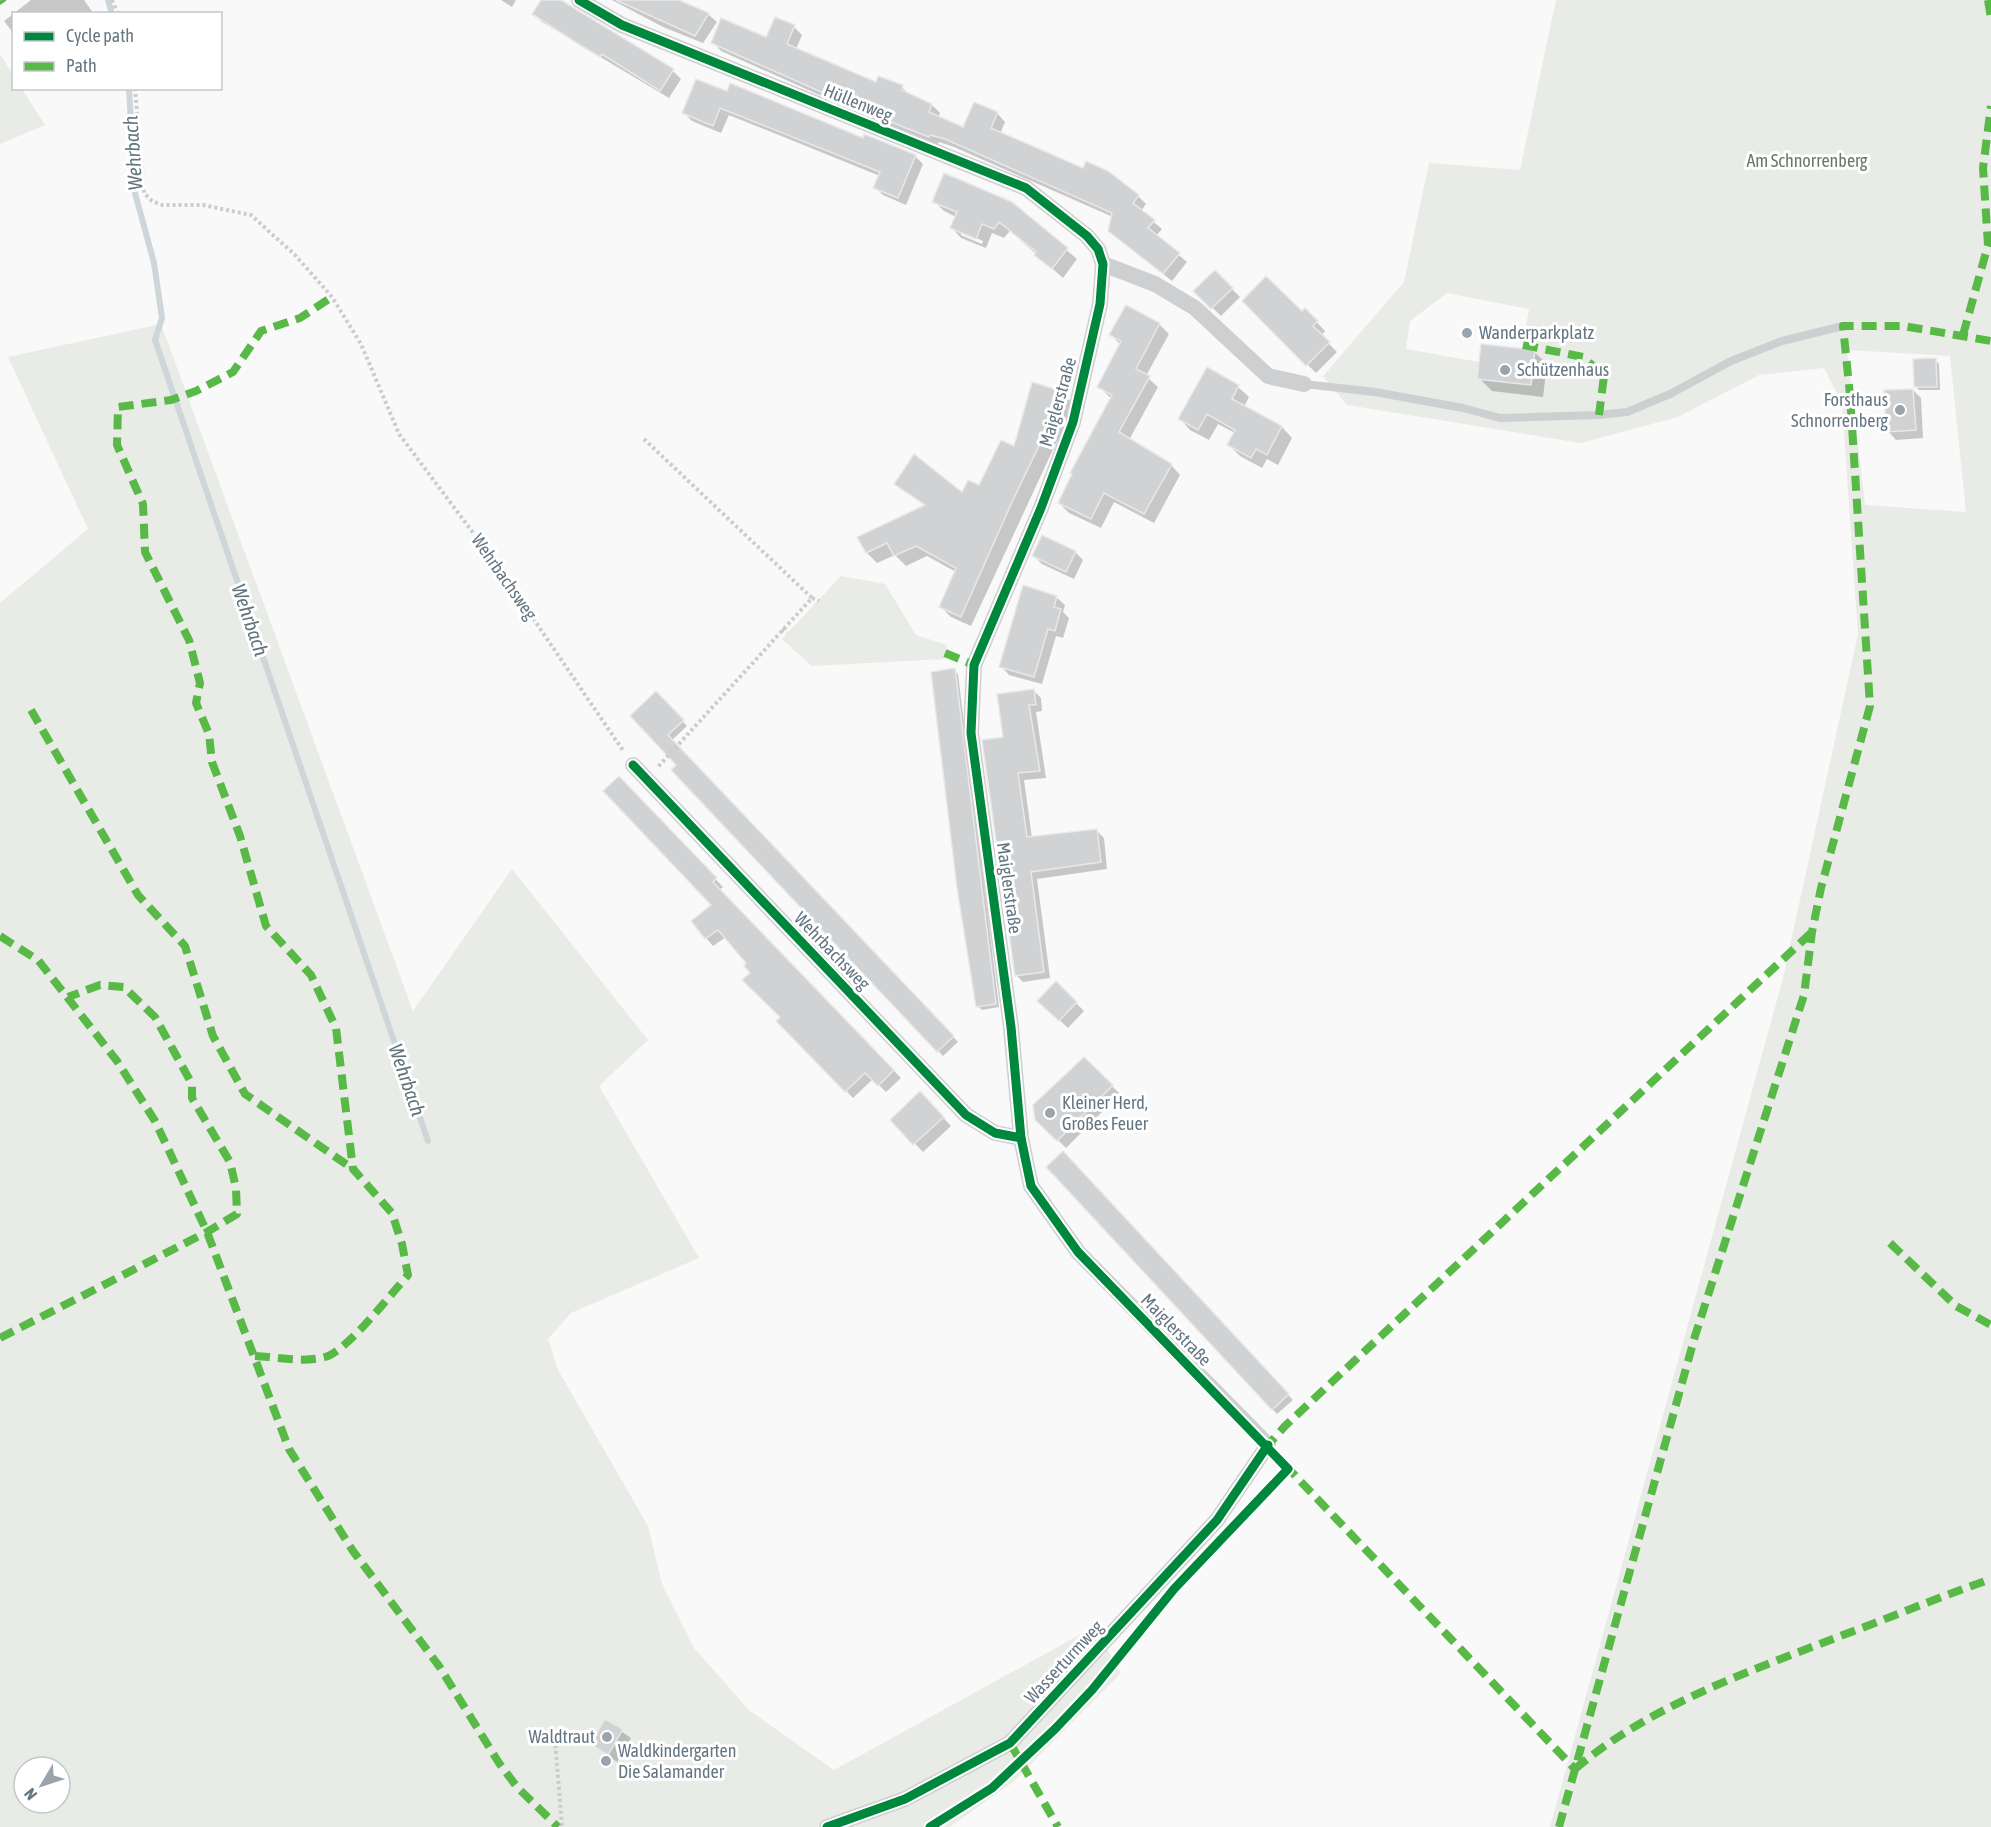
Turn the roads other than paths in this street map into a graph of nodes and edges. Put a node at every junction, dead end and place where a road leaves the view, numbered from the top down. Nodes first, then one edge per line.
1 (579, 0) edge
2 (1103, 264) junction
3 (1843, 326) dead end
4 (1304, 384) joint
5 (633, 765) road end
6 (1021, 1138) junction
7 (1268, 1445) joint
8 (827, 1827) edge

1 - 2 street, Hüllenweg
2 - 4 street
2 - 6 street, Maiglerstraße
3 - 4 lane
5 - 6 street, Wehrbachsweg
6 - 7 street, Maiglerstraße
7 - 8 street, Wasserturmweg

